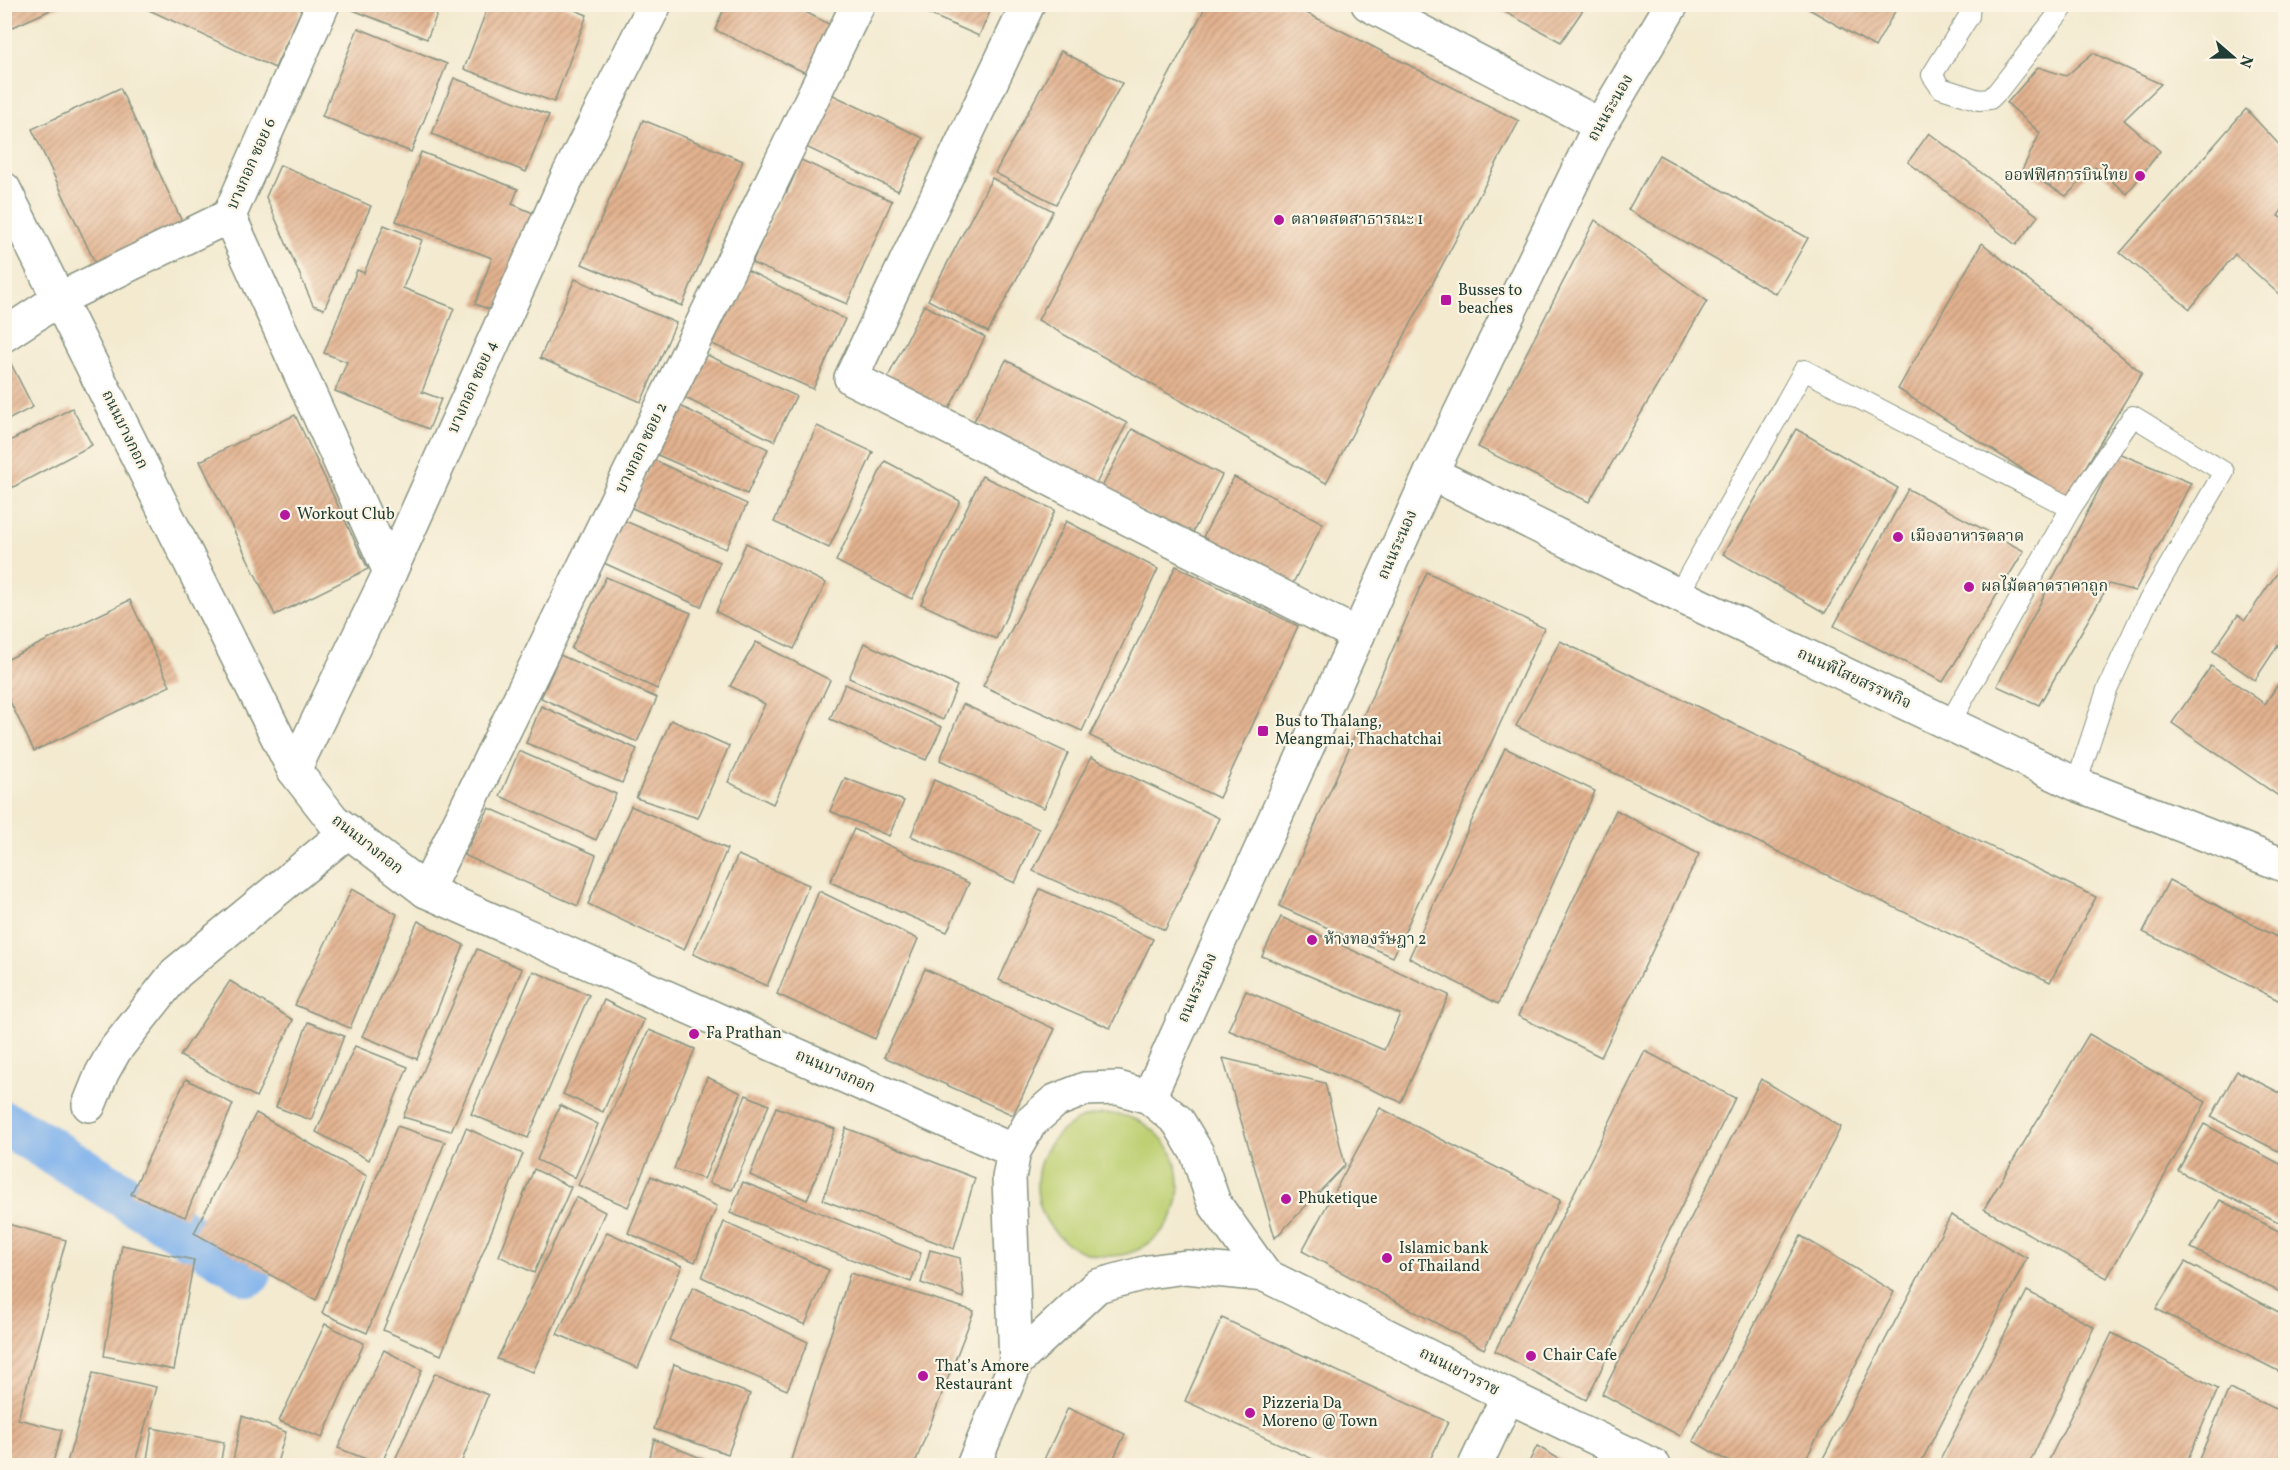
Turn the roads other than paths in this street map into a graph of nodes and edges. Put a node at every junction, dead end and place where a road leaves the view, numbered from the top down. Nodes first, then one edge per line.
1 (323, 4) edge
2 (655, 4) edge
3 (858, 4) edge
4 (1028, 4) edge
5 (1368, 4) edge
6 (1672, 4) edge
7 (1970, 4) edge
8 (2066, 4) edge
9 (1599, 125) junction
10 (4, 189) edge
11 (229, 216) junction
12 (59, 299) junction
13 (4, 335) edge
14 (1431, 473) junction
15 (2072, 508) junction
16 (390, 572) junction
17 (1678, 595) junction
18 (1358, 635) junction
19 (1949, 724) junction
20 (294, 770) junction
21 (2076, 784) junction
22 (348, 831) junction
23 (2286, 866) edge
24 (426, 891) junction
25 (1149, 1097) junction
26 (89, 1105) dead end
27 (1014, 1151) junction
28 (1265, 1275) junction
29 (1016, 1362) junction
30 (1508, 1396) junction
31 (973, 1466) edge
32 (1474, 1466) edge
33 (1654, 1466) edge

1 - 11 street, บางกอก ซอย 6
2 - 16 street, บางกอก ซอย 4
3 - 24 street, บางกอก ซอย 2
4 - 18 street
5 - 9 street
6 - 9 street, ถนนระนอง
7 - 8 lane
9 - 14 street, ถนนระนอง
10 - 12 street, ถนนบางกอก
11 - 12 street, บางกอก ซอย 6
11 - 16 street
12 - 13 street, บางกอก ซอย 6
12 - 20 street, ถนนบางกอก
14 - 17 street, ถนนพิไสยสรรพกิจ
14 - 18 street, ถนนระนอง
15 - 17 lane
15 - 19 lane
15 - 21 lane
16 - 20 street, บางกอก ซอย 4
17 - 19 street, ถนนพิไสยสรรพกิจ
18 - 25 street, ถนนระนอง
19 - 21 street, ถนนพิไสยสรรพกิจ
20 - 22 street, ถนนบางกอก
21 - 23 street, ถนนพิไสยสรรพกิจ
22 - 24 street, ถนนบางกอก
22 - 26 street
24 - 27 street, ถนนบางกอก
25 - 27 street
25 - 28 street
27 - 29 street
28 - 29 street
28 - 30 street, ถนนเยาวราช
29 - 31 street
30 - 32 street
30 - 33 street, ถนนเยาวราช

